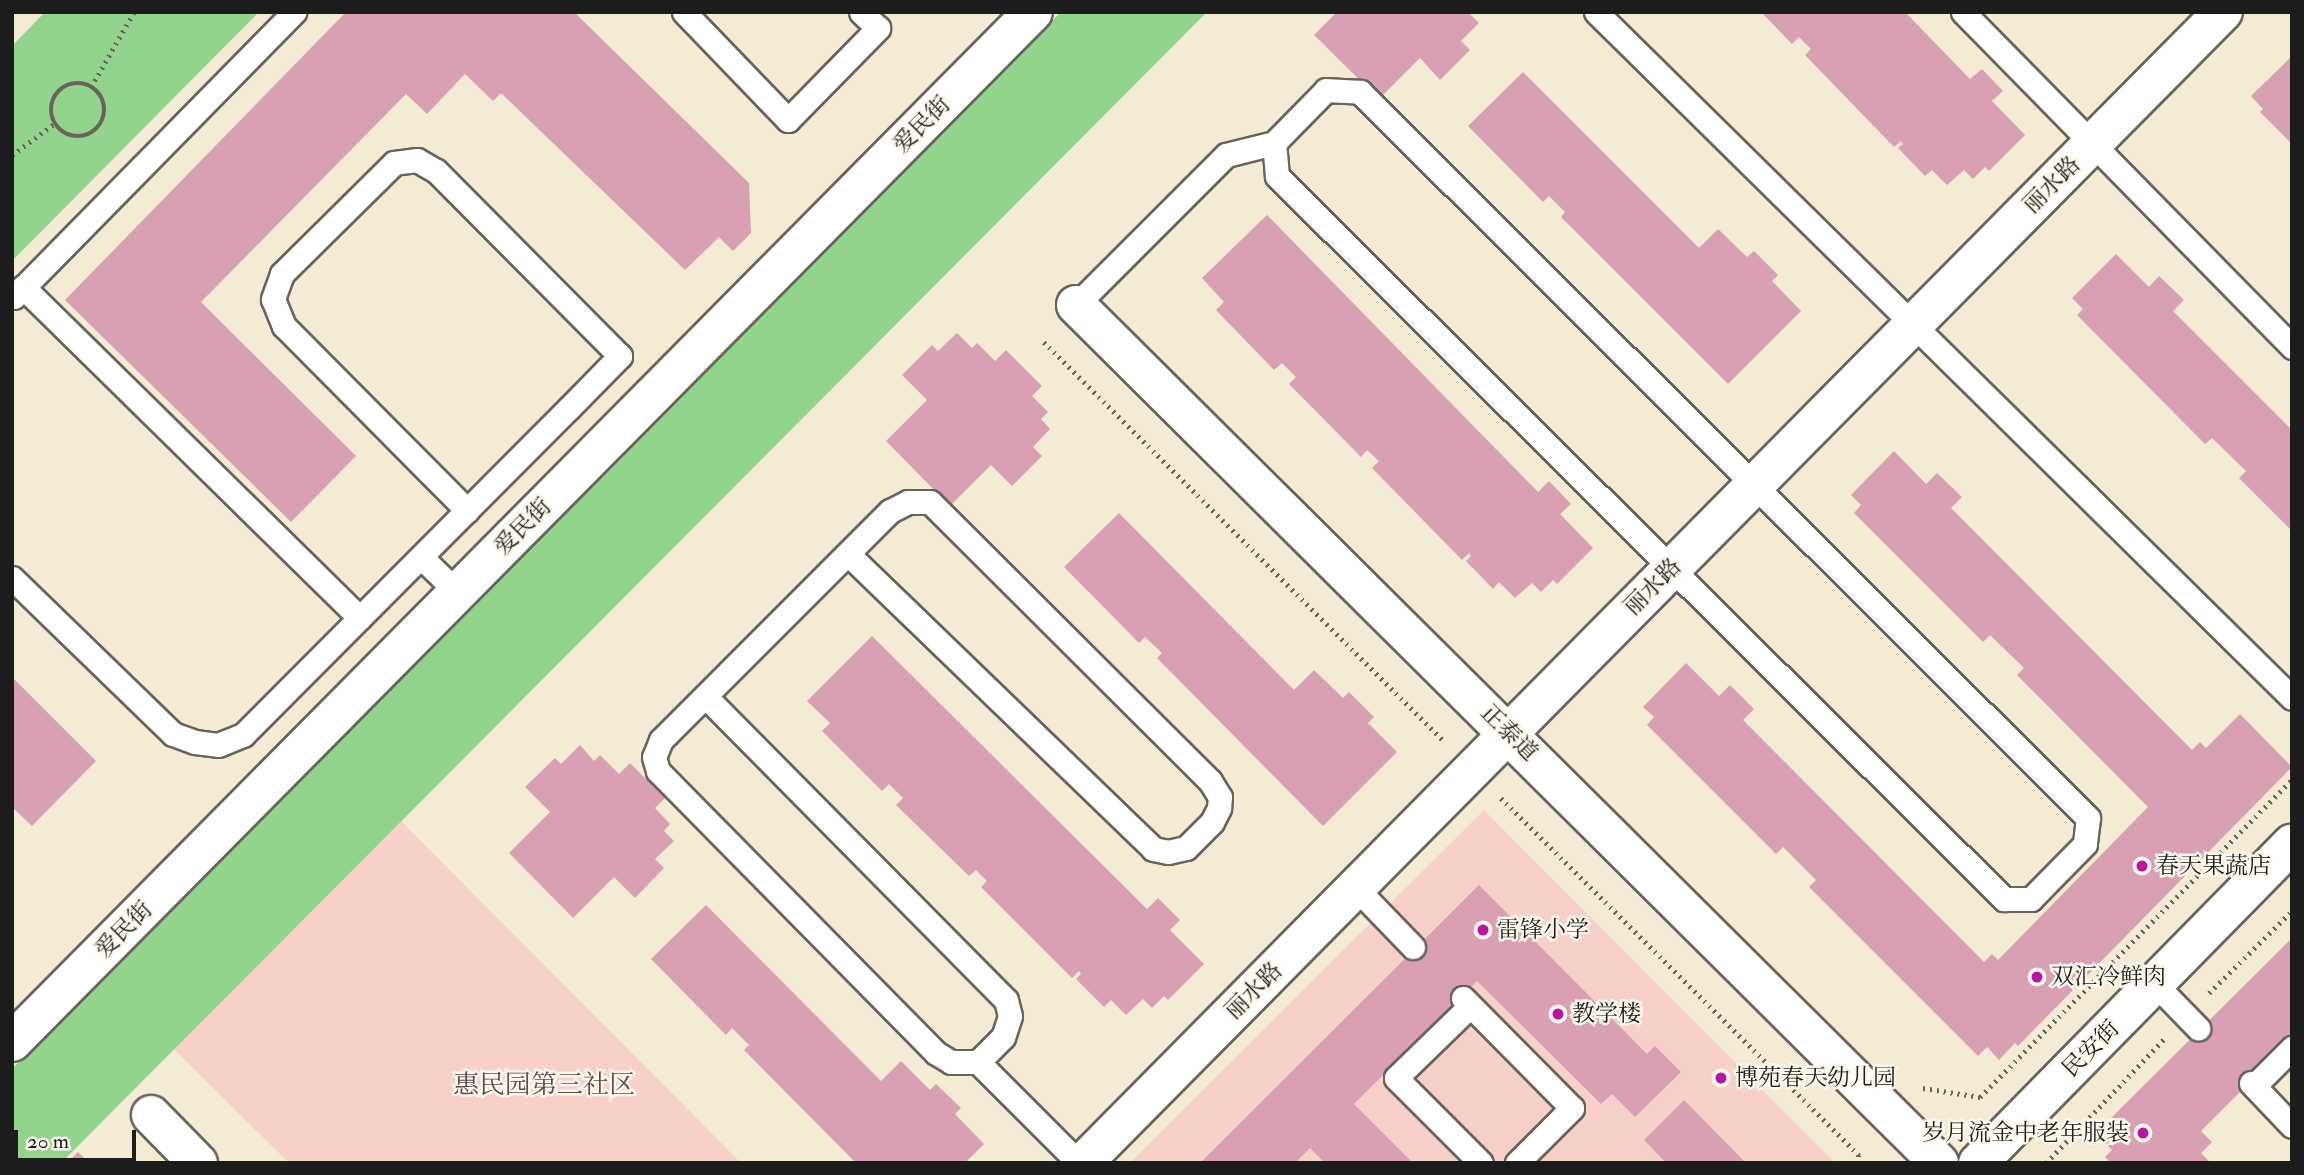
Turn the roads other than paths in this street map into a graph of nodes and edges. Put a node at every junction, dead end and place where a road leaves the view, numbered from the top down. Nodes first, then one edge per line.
1 (294, 12) edge
2 (684, 12) edge
3 (861, 12) edge
4 (1033, 12) edge
5 (1597, 12) edge
6 (1963, 12) edge
7 (2223, 12) edge
8 (1274, 143) junction
9 (2094, 143) junction
10 (18, 293) edge
11 (1076, 305) joint
12 (1914, 324) junction
13 (2292, 347) edge
14 (1755, 485) junction
15 (467, 510) junction
16 (848, 554) junction
17 (421, 556) junction
18 (1672, 568) junction
19 (12, 578) edge
20 (458, 593) junction
21 (360, 618) junction
22 (707, 698) junction
23 (2292, 698) edge
24 (1509, 733) junction
25 (2292, 843) edge
26 (1356, 888) junction
27 (1413, 947) dead end
28 (2155, 984) junction
29 (2197, 1028) dead end
30 (12, 1042) edge
31 (2292, 1048) edge
32 (978, 1062) junction
33 (151, 1115) dead end
34 (2292, 1126) edge
35 (198, 1163) edge
36 (1081, 1163) edge
37 (1481, 1163) edge
38 (1517, 1163) edge
39 (1939, 1163) edge
40 (1978, 1163) edge

1 - 10 lane
2 - 3 lane
4 - 20 street, 爱民街
5 - 12 lane
6 - 9 lane
7 - 9 street, 丽水路
8 - 11 lane
8 - 14 lane
8 - 18 lane
9 - 12 street, 丽水路
9 - 13 lane
10 - 21 lane
11 - 24 street, 正泰道
12 - 14 street, 丽水路
12 - 23 lane
14 - 18 street, 丽水路
14 - 18 lane
15 - 15 lane
15 - 17 lane
16 - 16 lane
16 - 22 lane
17 - 20 lane
17 - 21 lane
18 - 24 street, 丽水路
19 - 21 lane
20 - 30 street, 爱民街
22 - 32 lane
22 - 32 lane
24 - 26 street, 丽水路
24 - 39 street, 正泰道
25 - 28 street, 民安街
26 - 27 lane
26 - 36 street, 丽水路
28 - 29 lane
28 - 40 street, 民安街
31 - 34 lane
32 - 36 lane
33 - 35 street
37 - 38 lane

